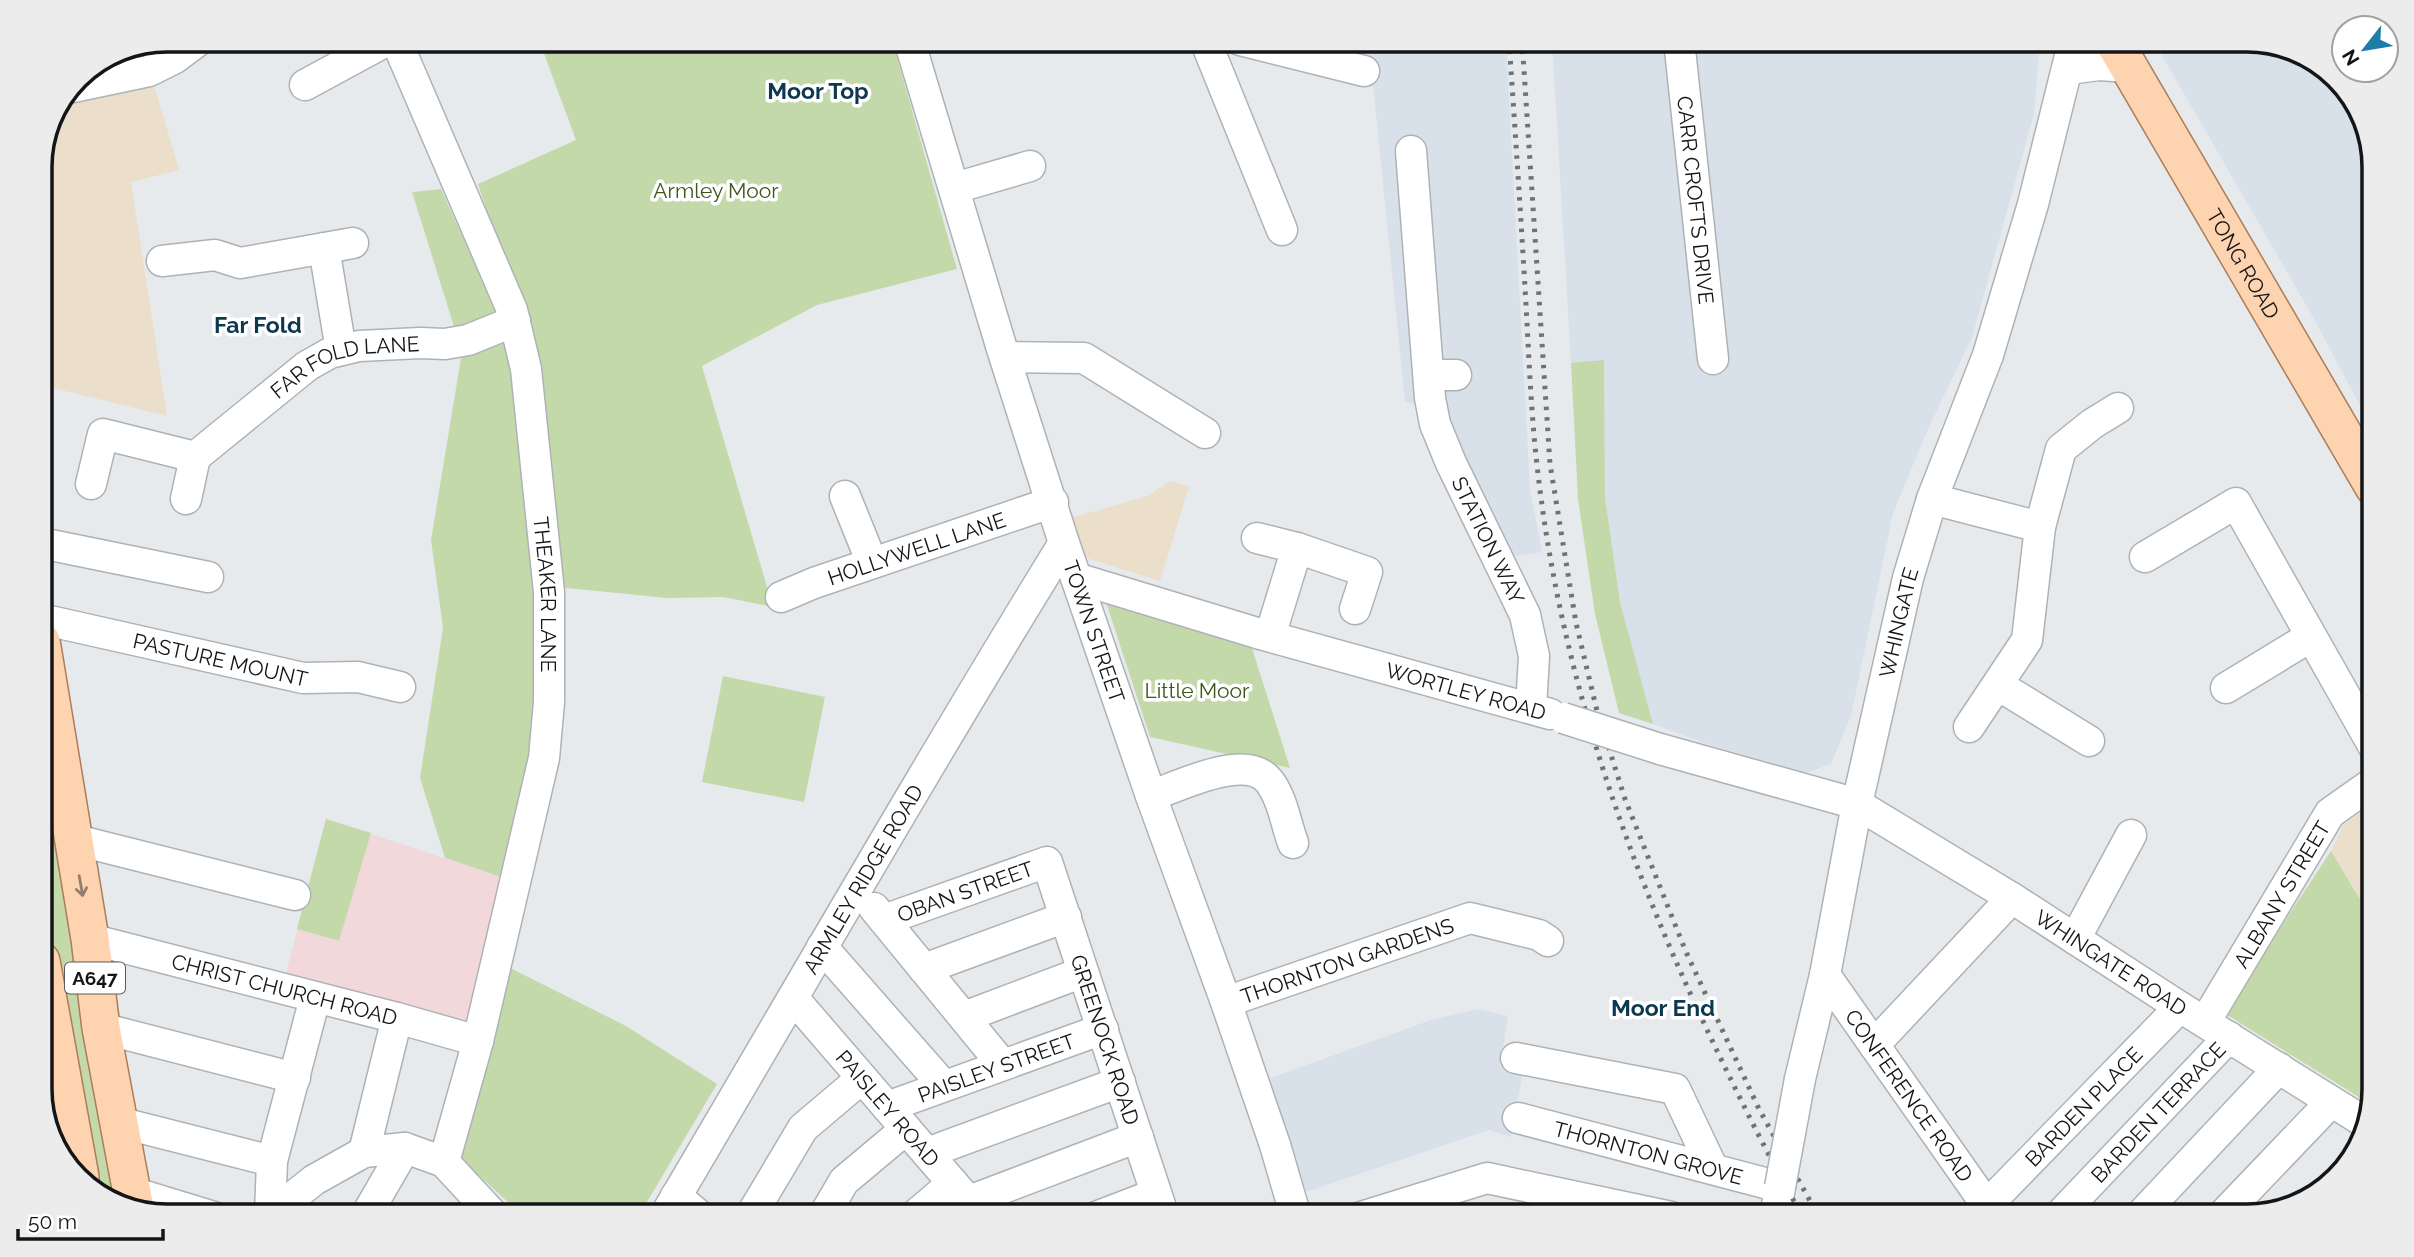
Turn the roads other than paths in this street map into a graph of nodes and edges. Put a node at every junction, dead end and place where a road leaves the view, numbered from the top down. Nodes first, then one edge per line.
1 (183, 52) edge
2 (366, 52) edge
3 (402, 52) edge
4 (913, 52) edge
5 (1210, 52) edge
6 (1288, 52) edge
7 (1680, 52) edge
8 (2071, 52) edge
9 (2121, 53) edge
10 (2067, 69) junction
11 (1364, 71) dead end
12 (89, 84) edge
13 (305, 85) dead end
14 (1411, 151) dead end
15 (1030, 166) dead end
16 (955, 188) junction
17 (1282, 230) dead end
18 (162, 261) dead end
19 (515, 321) junction
20 (341, 350) junction
21 (1005, 357) junction
22 (1713, 359) dead end
23 (2118, 408) dead end
24 (1205, 433) dead end
25 (195, 457) junction
26 (2361, 465) edge
27 (91, 484) dead end
28 (845, 496) dead end
29 (186, 499) dead end
30 (1932, 499) junction
31 (1053, 502) junction
32 (2040, 527) junction
33 (1257, 538) dead end
34 (1064, 542) junction
35 (53, 545) edge
36 (1297, 548) junction
37 (2144, 557) dead end
38 (872, 563) junction
39 (208, 577) dead end
40 (1076, 578) junction
41 (781, 597) dead end
42 (1355, 609) dead end
43 (53, 622) edge
44 (1270, 636) junction
45 (2310, 638) junction
46 (1998, 685) junction
47 (400, 687) dead end
48 (2226, 688) dead end
49 (1531, 708) junction
50 (53, 718) edge
51 (2362, 726) edge
52 (1969, 727) dead end
53 (2089, 741) dead end
54 (2362, 791) edge
55 (1151, 796) junction
56 (1857, 804) junction
57 (2131, 835) dead end
58 (72, 839) junction
59 (1293, 843) dead end
60 (1047, 862) joint
61 (857, 888) junction
62 (295, 895) dead end
63 (2012, 898) junction
64 (1066, 917) junction
65 (884, 920) junction
66 (90, 939) junction
67 (2075, 939) junction
68 (1548, 941) dead end
69 (822, 947) junction
70 (924, 969) junction
71 (1083, 972) junction
72 (1825, 975) junction
73 (315, 998) junction
74 (793, 999) junction
75 (1226, 1002) junction
76 (964, 1017) junction
77 (397, 1018) junction
78 (2205, 1022) junction
79 (53, 1027) edge
80 (101, 1028) junction
81 (1103, 1029) junction
82 (478, 1041) junction
83 (1874, 1045) junction
84 (1516, 1058) dead end
85 (1002, 1064) junction
86 (2279, 1068) junction
87 (295, 1078) junction
88 (862, 1079) junction
89 (1120, 1082) junction
90 (944, 1086) junction
91 (2331, 1102) junction
92 (897, 1118) junction
93 (1518, 1118) dead end
94 (2358, 1118) edge
95 (118, 1122) junction
96 (1138, 1137) junction
97 (405, 1149) junction
98 (364, 1152) junction
99 (927, 1153) junction
100 (77, 1159) edge
101 (272, 1161) junction
102 (444, 1162) junction
103 (1712, 1167) junction
104 (1780, 1187) junction
105 (133, 1198) edge
106 (968, 1200) edge
107 (270, 1204) edge
108 (284, 1204) edge
109 (373, 1204) edge
110 (475, 1204) edge
111 (671, 1204) edge
112 (758, 1204) edge
113 (831, 1204) edge
114 (1159, 1204) edge
115 (1284, 1204) edge
116 (1403, 1204) edge
117 (1610, 1204) edge
118 (1777, 1204) edge
119 (1986, 1204) edge
120 (1999, 1204) edge
121 (2068, 1204) edge
122 (2151, 1204) edge
123 (2233, 1204) edge

1 - 12 street
2 - 13 street
3 - 19 street, THEAKER LANE
4 - 16 street, TOWN STREET
5 - 17 street
6 - 11 street
7 - 22 street, CARR CROFTS DRIVE
8 - 10 street, WHINGATE
9 - 10 street
9 - 26 main road, TONG ROAD
10 - 30 street, WHINGATE
14 - 49 street, STATION WAY
15 - 16 street
16 - 21 street, TOWN STREET
18 - 20 street
19 - 20 street, FAR FOLD LANE
19 - 82 street, THEAKER LANE
20 - 25 street, FAR FOLD LANE
21 - 24 street
21 - 31 street, TOWN STREET
23 - 32 street
25 - 27 street
25 - 29 street
28 - 38 street
30 - 32 street
30 - 56 street, WHINGATE
31 - 34 street, TOWN STREET
31 - 38 street, HOLLYWELL LANE
32 - 46 street
33 - 36 street
34 - 40 street, TOWN STREET
34 - 61 street, ARMLEY RIDGE ROAD
35 - 39 street
36 - 42 street
36 - 44 street
37 - 45 street
38 - 41 street, HOLLYWELL LANE
40 - 44 street, WORTLEY ROAD
40 - 55 street, TOWN STREET
43 - 47 street, PASTURE MOUNT
44 - 49 street, WORTLEY ROAD
45 - 48 street
45 - 51 street
46 - 52 street
46 - 53 street
49 - 56 street, WORTLEY ROAD, bridge
50 - 58 main road, A647
54 - 78 street, ALBANY STREET
55 - 59 street
55 - 75 street, TOWN STREET
56 - 63 street, WHINGATE ROAD
56 - 72 street, WHINGATE
57 - 67 street
58 - 62 street
58 -> 66 main road, A647
60 - 64 street, GREENOCK ROAD
60 - 65 street, OBAN STREET
61 - 65 street
61 - 69 street, ARMLEY RIDGE ROAD
63 - 67 street, WHINGATE ROAD
63 - 83 street
64 - 70 street
64 - 71 street, GREENOCK ROAD
65 - 70 street
66 - 73 street, CHRIST CHURCH ROAD
66 - 80 main road, A647
67 - 78 street, WHINGATE ROAD
68 - 75 street, THORNTON GARDENS
69 - 74 street, ARMLEY RIDGE ROAD
69 - 90 street
70 - 76 street
71 - 76 street
71 - 81 street, GREENOCK ROAD
72 - 83 street, CONFERENCE ROAD
72 - 104 street, WHINGATE, bridge
73 - 77 street, CHRIST CHURCH ROAD
73 - 87 street
74 - 88 street, PAISLEY ROAD
74 - 111 street, ARMLEY RIDGE ROAD
75 - 115 street, TOWN STREET
76 - 85 street
77 - 82 street, CHRIST CHURCH ROAD
77 - 98 street
78 - 86 street, WHINGATE ROAD
78 - 120 street, BARDEN PLACE
78 - 121 street, BARDEN TERRACE
79 - 100 main road, A647
80 - 87 street
80 - 95 main road, A647
81 - 85 street, PAISLEY STREET
81 - 89 street, GREENOCK ROAD
82 - 102 street, THEAKER LANE
83 - 119 street, CONFERENCE ROAD
84 - 103 street
85 - 90 street, PAISLEY STREET
86 - 91 street, WHINGATE ROAD
86 - 122 street
87 - 101 street
88 - 92 street, PAISLEY ROAD
88 - 112 street
89 - 96 street, GREENOCK ROAD
89 - 99 street
90 - 92 street, PAISLEY STREET
91 - 94 street, WHINGATE ROAD
91 - 123 street
92 - 99 street, PAISLEY ROAD
92 - 113 street, PAISLEY STREET
93 - 103 street, THORNTON GROVE
95 - 101 street
95 - 105 main road, A647
96 - 106 street
96 - 114 street, GREENOCK ROAD
97 - 98 street
97 - 102 street
97 - 109 street
98 - 108 street
99 - 106 street, PAISLEY ROAD
101 - 107 street
102 - 110 street
103 - 104 street, THORNTON GROVE
104 - 118 street, WHINGATE
116 - 117 street

